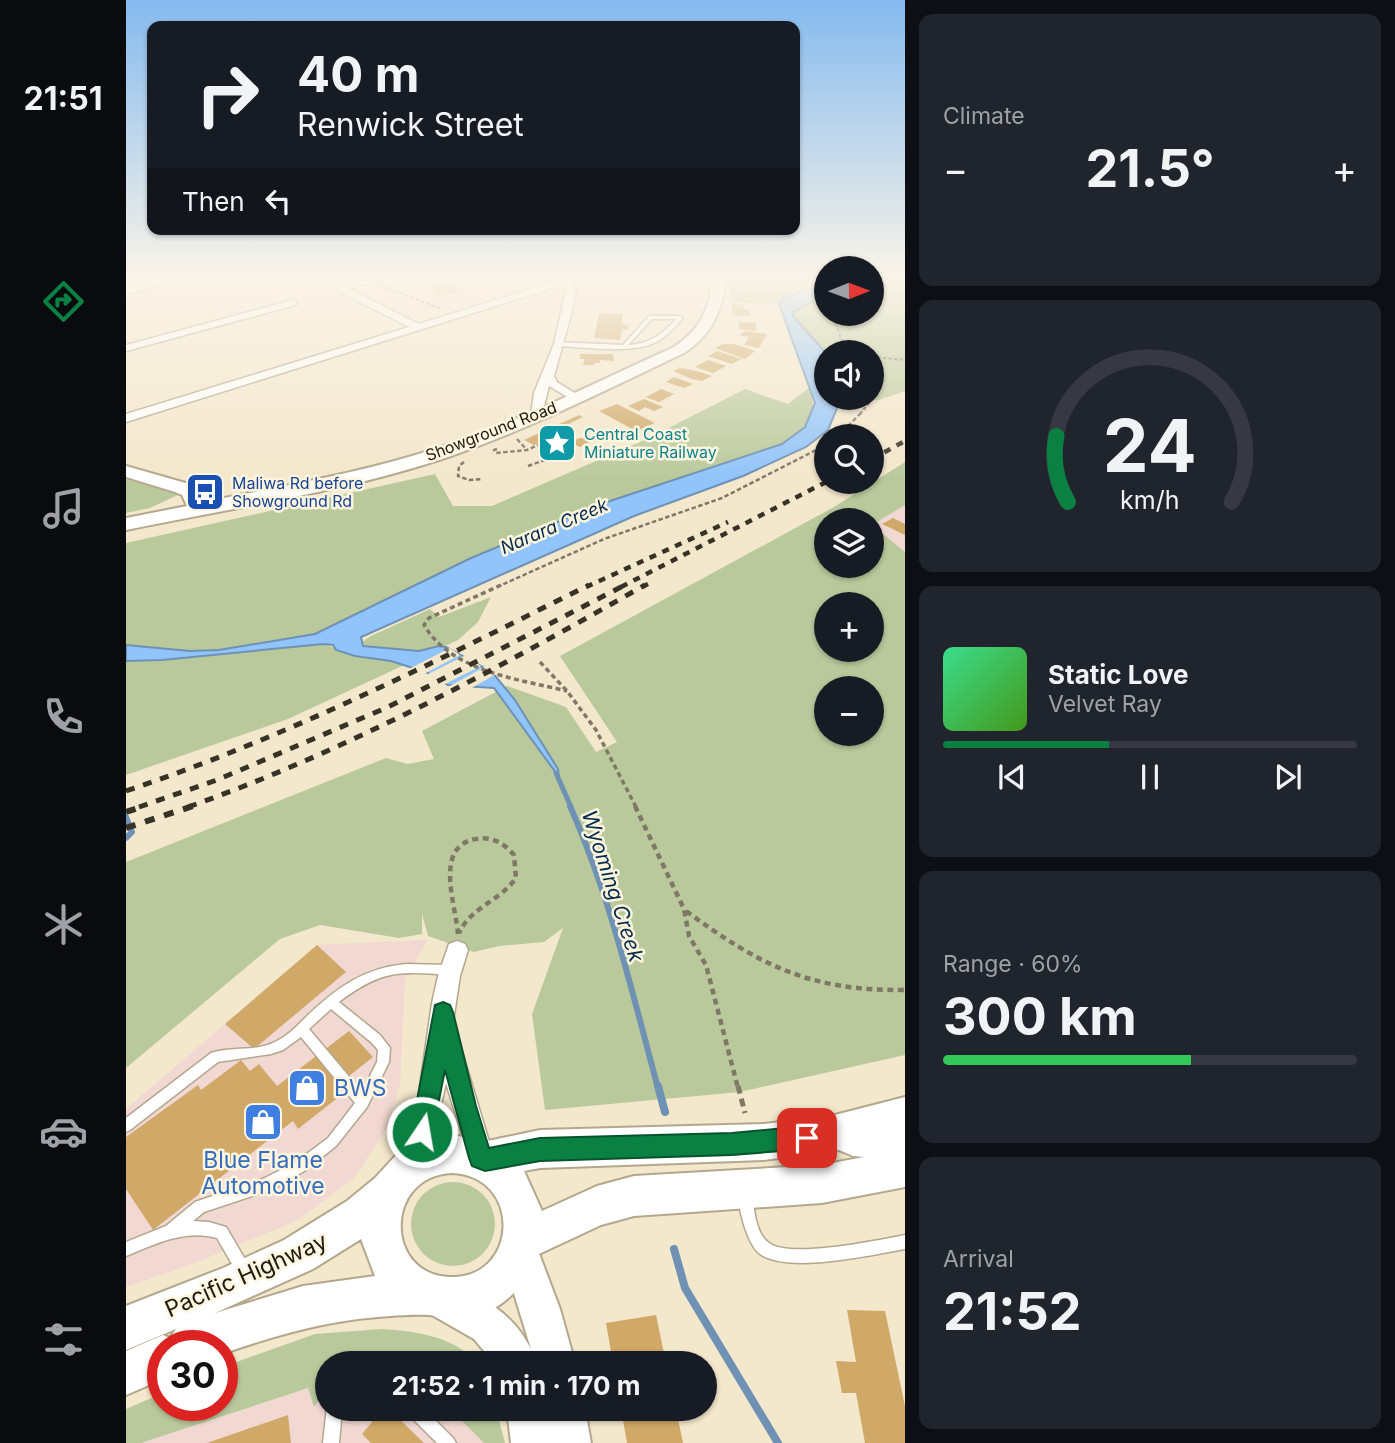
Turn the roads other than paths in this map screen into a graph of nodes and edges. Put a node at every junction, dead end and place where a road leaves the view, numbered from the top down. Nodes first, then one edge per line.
1 (360, 344) edge
2 (557, 344) edge
3 (565, 344) edge
4 (626, 344) edge
5 (645, 344) edge
6 (688, 344) edge
7 (624, 347) junction
8 (548, 376) junction
9 (575, 397) junction
10 (537, 415) junction
11 (126, 418) edge
12 (126, 471) edge
13 (198, 510) junction
14 (126, 524) edge
15 (454, 952) joint
16 (331, 1002) junction
17 (443, 1012) junction
18 (301, 1028) junction
19 (363, 1103) junction
20 (905, 1115) edge
21 (126, 1126) edge
22 (831, 1134) junction
23 (905, 1135) edge
24 (483, 1159) junction
25 (905, 1168) edge
26 (397, 1182) junction
27 (743, 1190) junction
28 (170, 1232) junction
29 (905, 1242) edge
30 (519, 1245) junction
31 (126, 1249) edge
32 (247, 1277) junction
33 (431, 1297) junction
34 (126, 1328) edge
35 (227, 1330) edge
36 (508, 1351) edge
37 (552, 1351) edge
38 (147, 1364) edge
39 (126, 1373) edge
40 (333, 1421) edge
41 (425, 1421) edge
42 (530, 1421) edge
43 (566, 1421) edge
44 (331, 1443) edge
45 (448, 1443) edge
46 (533, 1443) edge
47 (569, 1443) edge

1 - 11 street
2 - 8 street
3 - 7 lane
4 - 7 lane
5 - 7 lane
6 - 9 street, Showground Road
8 - 9 street
8 - 10 street
9 - 10 street, Showground Road
10 - 13 street, Showground Road
12 - 13 street
13 - 14 street, Showground Road
15 - 16 lane
15 - 17 street
16 - 18 lane
16 - 19 lane
17 - 24 street
17 - 26 street
18 - 19 lane
18 - 21 lane
19 - 28 lane
20 - 22 main road
22 - 23 main road
22 - 24 main road
24 - 26 main road
24 - 30 main road
25 - 27 main road
26 - 32 main road, Pacific Highway
26 - 33 main road
27 - 29 lane
27 - 30 main road
28 - 31 lane
28 - 32 lane
30 - 33 main road
30 - 37 street
32 - 34 main road, Pacific Highway
33 - 35 main road, Pacific Highway
33 - 36 street
38 - 39 main road
40 - 44 lane
41 - 45 lane
42 - 46 street
43 - 47 street

